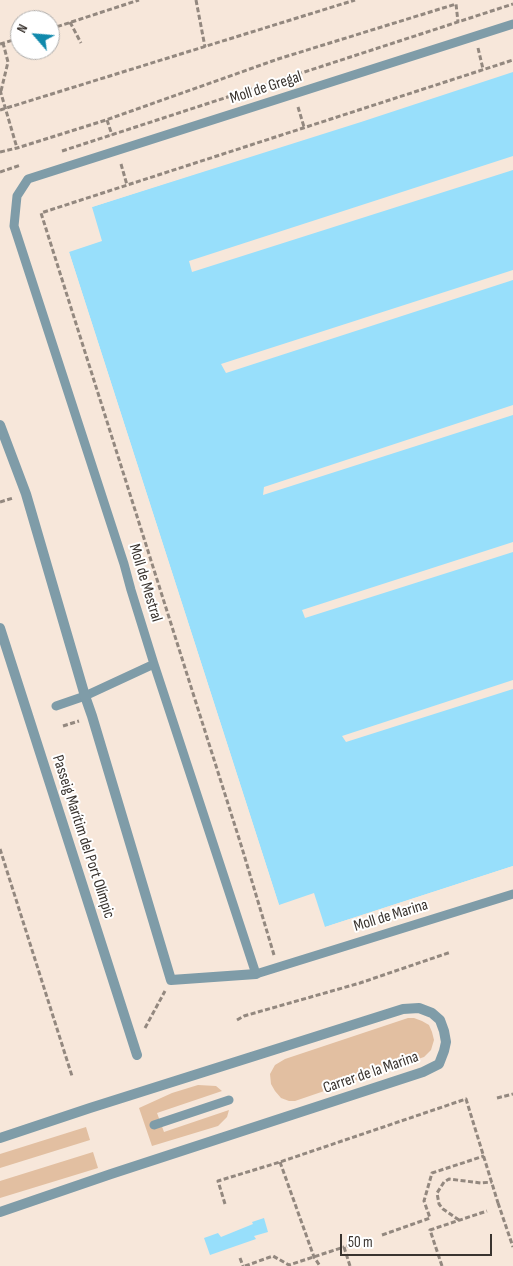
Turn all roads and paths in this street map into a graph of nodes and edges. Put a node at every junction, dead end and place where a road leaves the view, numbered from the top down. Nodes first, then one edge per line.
1 (139, 0) edge
2 (196, 0) edge
3 (355, 0) edge
4 (513, 4) edge
5 (458, 21) junction
6 (70, 22) junction
7 (513, 24) edge
8 (60, 26) edge
9 (459, 26) dead end
10 (81, 43) dead end
11 (2, 44) edge
12 (477, 46) dead end
13 (204, 47) junction
14 (513, 60) edge
15 (483, 69) junction
16 (0, 91) edge
17 (297, 104) dead end
18 (6, 109) junction
19 (0, 110) edge
20 (106, 120) junction
21 (304, 127) junction
22 (112, 134) junction
23 (114, 140) dead end
24 (17, 148) junction
25 (0, 152) edge
26 (56, 153) dead end
27 (119, 160) dead end
28 (28, 162) dead end
29 (0, 172) edge
30 (28, 179) joint
31 (128, 185) junction
32 (0, 425) edge
33 (0, 628) edge
34 (154, 664) junction
35 (85, 696) junction
36 (56, 706) dead end
37 (0, 849) edge
38 (513, 894) edge
39 (451, 952) dead end
40 (278, 968) junction
41 (256, 974) junction
42 (171, 980) junction
43 (237, 1020) dead end
44 (143, 1031) dead end
45 (137, 1055) dead end
46 (72, 1076) dead end
47 (513, 1094) edge
48 (497, 1098) dead end
49 (229, 1100) dead end
50 (154, 1125) dead end
51 (0, 1138) edge
52 (484, 1156) junction
53 (280, 1162) junction
54 (492, 1182) junction
55 (225, 1204) dead end
56 (487, 1210) dead end
57 (0, 1212) edge
58 (459, 1220) junction
59 (382, 1235) dead end
60 (369, 1238) dead end
61 (344, 1247) junction
62 (513, 1247) edge
63 (314, 1257) junction
64 (240, 1258) dead end
65 (244, 1266) edge
66 (320, 1266) edge
67 (350, 1266) edge
68 (442, 1266) edge

1 - 6 path
2 - 13 path
3 - 13 path
4 - 5 path
5 - 9 path
5 - 20 path
5 - 22 path
6 - 8 path
6 - 10 path
7 - 30 lane, Moll de Gregal
11 - 16 path
12 - 15 path
13 - 18 path
14 - 15 path
15 - 21 path
16 - 18 path
17 - 21 path
18 - 19 path
18 - 24 path
20 - 22 path
20 - 24 path
21 - 31 path
22 - 23 path
22 - 26 path
24 - 25 path
27 - 31 path
28 - 29 path
30 - 34 lane, Moll de Mestral
31 - 40 path
32 - 35 street
33 - 45 street, Passeig Marítim del Port Olímpic
34 - 35 lane
34 - 41 lane, Moll de Mestral
35 - 36 lane
35 - 42 street
37 - 46 path
38 - 40 lane, Moll de Marina
39 - 43 path
40 - 41 lane
41 - 42 street
42 - 44 path
47 - 48 path
49 - 50 lane
51 - 57 street, Carrer de la Marina
52 - 53 path
52 - 54 path
52 - 59 path
53 - 55 path
53 - 63 path
54 - 58 path
54 - 62 path, bridge
56 - 58 path
58 - 68 path
60 - 61 path
61 - 63 path
61 - 67 path
63 - 65 path
63 - 66 path
64 - 65 path

